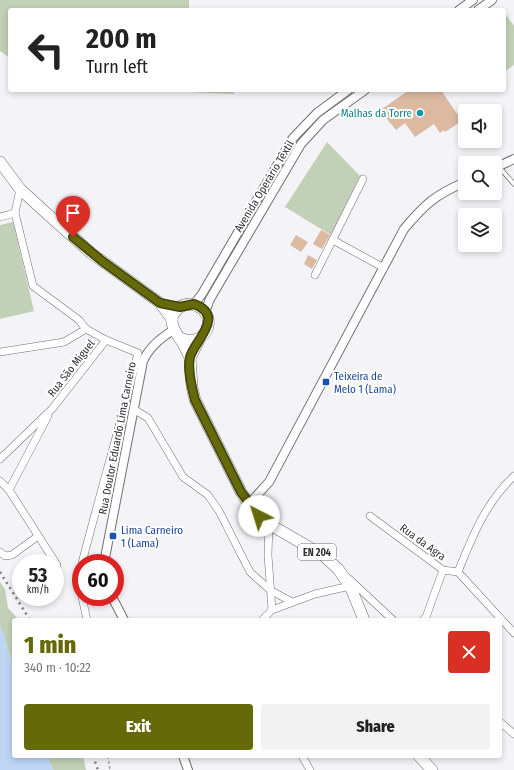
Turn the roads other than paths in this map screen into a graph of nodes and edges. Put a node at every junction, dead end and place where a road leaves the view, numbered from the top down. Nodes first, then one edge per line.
1 (473, 0) edge
2 (492, 0) edge
3 (463, 8) edge
4 (481, 8) edge
5 (345, 92) edge
6 (363, 92) edge
7 (514, 159) edge
8 (0, 162) edge
9 (502, 165) edge
10 (502, 172) edge
11 (363, 179) dead end
12 (514, 184) edge
13 (458, 185) edge
14 (20, 189) junction
15 (15, 213) junction
16 (0, 217) edge
17 (332, 240) junction
18 (384, 268) junction
19 (315, 275) dead end
20 (160, 303) junction
21 (194, 304) junction
22 (180, 307) junction
23 (205, 312) junction
24 (86, 329) junction
25 (175, 329) junction
26 (200, 338) junction
27 (106, 340) junction
28 (0, 352) edge
29 (190, 358) junction
30 (52, 409) junction
31 (135, 410) junction
32 (0, 459) edge
33 (514, 476) edge
34 (0, 481) edge
35 (9, 490) junction
36 (249, 504) junction
37 (370, 516) dead end
38 (269, 524) junction
39 (38, 536) junction
40 (0, 552) edge
41 (50, 554) edge
42 (84, 554) edge
43 (106, 554) edge
44 (338, 569) junction
45 (443, 570) junction
46 (458, 572) junction
47 (350, 586) junction
48 (270, 590) junction
49 (292, 602) junction
50 (84, 606) edge
51 (117, 606) edge
52 (272, 610) junction
53 (87, 618) edge
54 (123, 618) edge
55 (264, 618) edge
56 (363, 618) edge
57 (392, 618) edge
58 (425, 618) edge
59 (500, 618) edge
60 (502, 620) edge
61 (514, 633) edge
62 (502, 724) edge
63 (514, 734) edge
64 (184, 758) edge
65 (303, 758) edge
66 (421, 758) edge
67 (188, 770) edge
68 (310, 770) edge
69 (432, 770) edge

1 - 3 street
2 - 4 street
5 - 21 street, Avenida Operário Têxtil
6 - 23 street, Avenida Operário Têxtil
7 - 9 street
8 - 14 main road, EN 204
10 - 12 lane
11 - 17 street
13 - 18 street
14 - 15 street
14 - 20 main road, EN 204
15 - 16 street
15 - 24 street
17 - 18 street
17 - 19 street
18 - 36 street
20 - 22 main road, EN 204
20 - 25 main road, EN 204
21 - 22 main road, EN 204
21 - 23 main road
22 - 25 main road
23 - 26 main road
24 - 27 street
24 - 28 street
25 - 26 main road
25 - 29 main road, EN 204
25 - 31 street, Rua Doutor Eduardo Lima Carneiro
26 - 29 main road
27 - 30 street, Rua São Miguel
27 - 42 street
29 - 36 main road, EN 204
30 - 32 street, Rua São Miguel
30 - 35 street, Rua São Miguel
31 - 43 street, Rua Doutor Eduardo Lima Carneiro
31 - 48 street
33 - 46 street
34 - 35 street
35 - 39 street
36 - 38 main road, EN 204
37 - 45 street, Rua da Agra
38 - 44 main road, EN 204
38 - 48 street
39 - 40 street
39 - 41 street
44 - 47 main road, EN 204
44 - 57 street
45 - 46 street, Rua da Agra
45 - 58 street
46 - 59 street
47 - 49 street
47 - 56 main road, EN 204
48 - 49 street
48 - 52 street
49 - 52 street
50 - 53 street
51 - 54 street
52 - 55 street
60 - 61 street
62 - 63 street
64 - 67 street
65 - 68 street
66 - 69 main road

